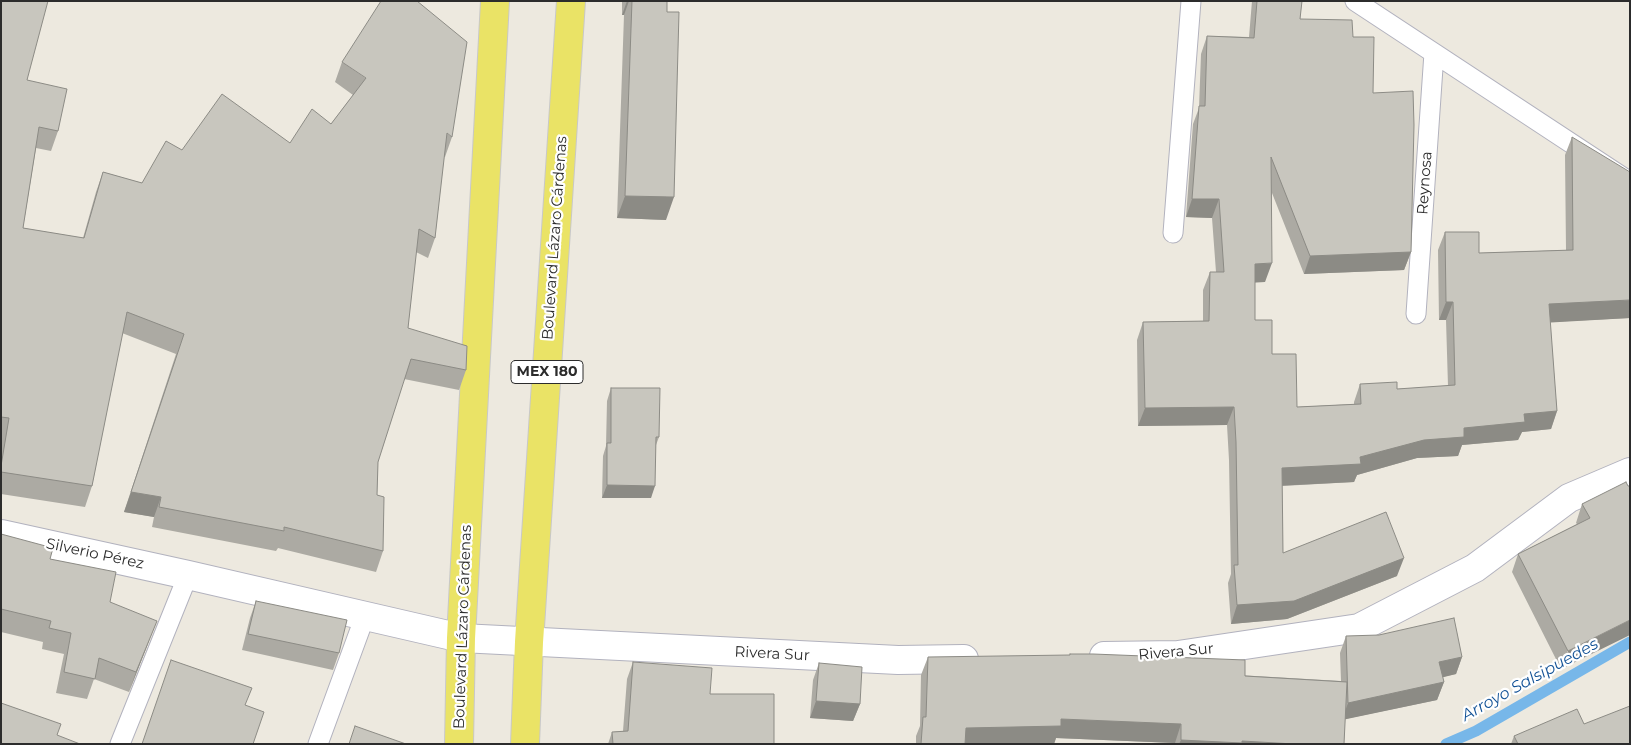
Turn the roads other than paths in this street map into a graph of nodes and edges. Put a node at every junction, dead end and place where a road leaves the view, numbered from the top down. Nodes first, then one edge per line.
1 (494, 1) edge
2 (571, 1) edge
3 (1191, 1) edge
4 (1355, 1) edge
5 (1434, 52) junction
6 (1630, 182) edge
7 (1174, 233) dead end
8 (1416, 314) dead end
9 (1630, 472) edge
10 (1, 534) edge
11 (188, 575) junction
12 (365, 616) junction
13 (461, 638) junction
14 (529, 642) junction
15 (1081, 657) edge
16 (985, 658) edge
17 (120, 744) edge
18 (318, 744) edge
19 (459, 744) edge
20 (526, 744) edge

1 - 13 main road, Boulevard Lázaro Cárdenas
2 - 14 main road, Boulevard Lázaro Cárdenas / MEX 180
3 - 7 lane
4 - 5 lane
5 - 6 lane
5 - 8 lane, Reynosa
9 - 15 street, Rivera Sur
10 - 11 street, Silverio Pérez
11 - 12 street, Silverio Pérez
11 - 17 lane
12 - 13 street, Silverio Pérez
12 - 18 lane
13 - 14 street, Rivera Sur
13 - 19 main road, Boulevard Lázaro Cárdenas
14 - 16 street, Rivera Sur
14 - 20 main road, Boulevard Lázaro Cárdenas / MEX 180

